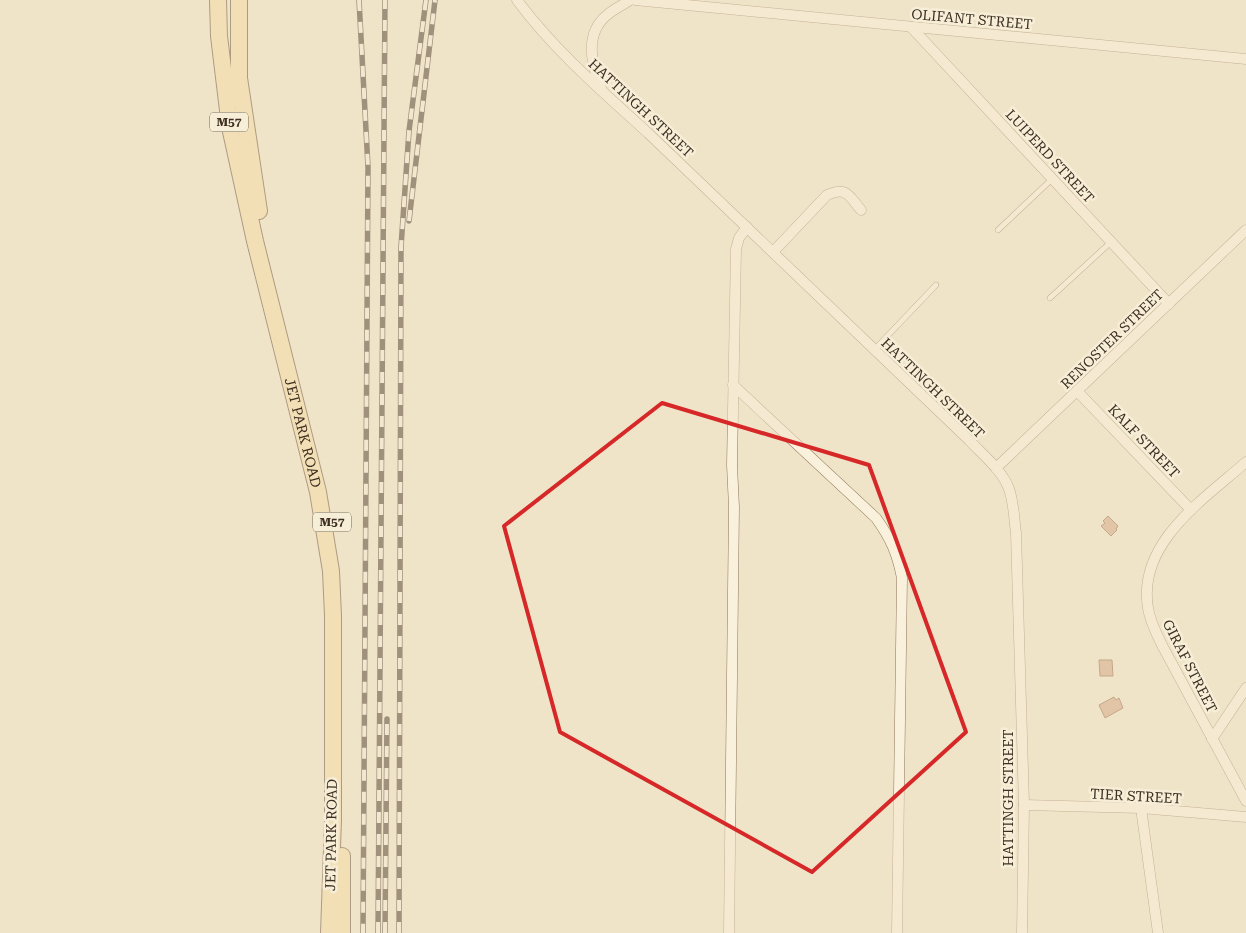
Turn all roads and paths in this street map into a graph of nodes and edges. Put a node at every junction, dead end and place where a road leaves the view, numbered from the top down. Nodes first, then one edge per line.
1 (218, 0) edge
2 (239, 0) edge
3 (516, 0) edge
4 (630, 0) edge
5 (635, 0) edge
6 (911, 27) junction
7 (1246, 59) edge
8 (602, 92) junction
9 (1052, 179) junction
10 (861, 210) dead end
11 (747, 227) junction
12 (998, 230) dead end
13 (1246, 230) edge
14 (1111, 242) junction
15 (773, 252) junction
16 (936, 285) dead end
17 (1050, 298) dead end
18 (1169, 304) junction
19 (874, 350) junction
20 (733, 385) junction
21 (1077, 391) junction
22 (1246, 462) edge
23 (996, 468) junction
24 (1191, 510) junction
25 (1246, 688) edge
26 (1212, 739) junction
27 (1245, 798) edge
28 (1024, 805) junction
29 (1141, 808) junction
30 (1246, 817) edge
31 (329, 933) edge
32 (342, 933) edge
33 (729, 933) edge
34 (897, 933) edge
35 (1022, 933) edge
36 (1158, 933) edge

1 - 31 main road, JET PARK ROAD / M57
2 - 32 main road, JET PARK ROAD / M57
3 - 8 street, HATTINGH STREET
4 - 8 street
5 - 6 street, OLIFANT STREET
6 - 7 street, OLIFANT STREET
6 - 9 street, LUIPERD STREET
8 - 11 street, HATTINGH STREET
9 - 12 lane
9 - 14 street, LUIPERD STREET
10 - 15 street
11 - 15 street, HATTINGH STREET
11 - 20 street
13 - 18 street, RENOSTER STREET
14 - 17 lane
14 - 18 street, LUIPERD STREET
15 - 19 street, HATTINGH STREET
16 - 19 lane
18 - 21 street, RENOSTER STREET
19 - 23 street, HATTINGH STREET
20 - 33 street
20 - 34 street
21 - 23 street, RENOSTER STREET
21 - 24 street, KALF STREET
22 - 24 street, GIRAF STREET
23 - 28 street, HATTINGH STREET
24 - 26 street, GIRAF STREET
25 - 26 street
26 - 27 street, GIRAF STREET
28 - 29 street, TIER STREET
28 - 35 street, HATTINGH STREET
29 - 30 street, TIER STREET
29 - 36 street

